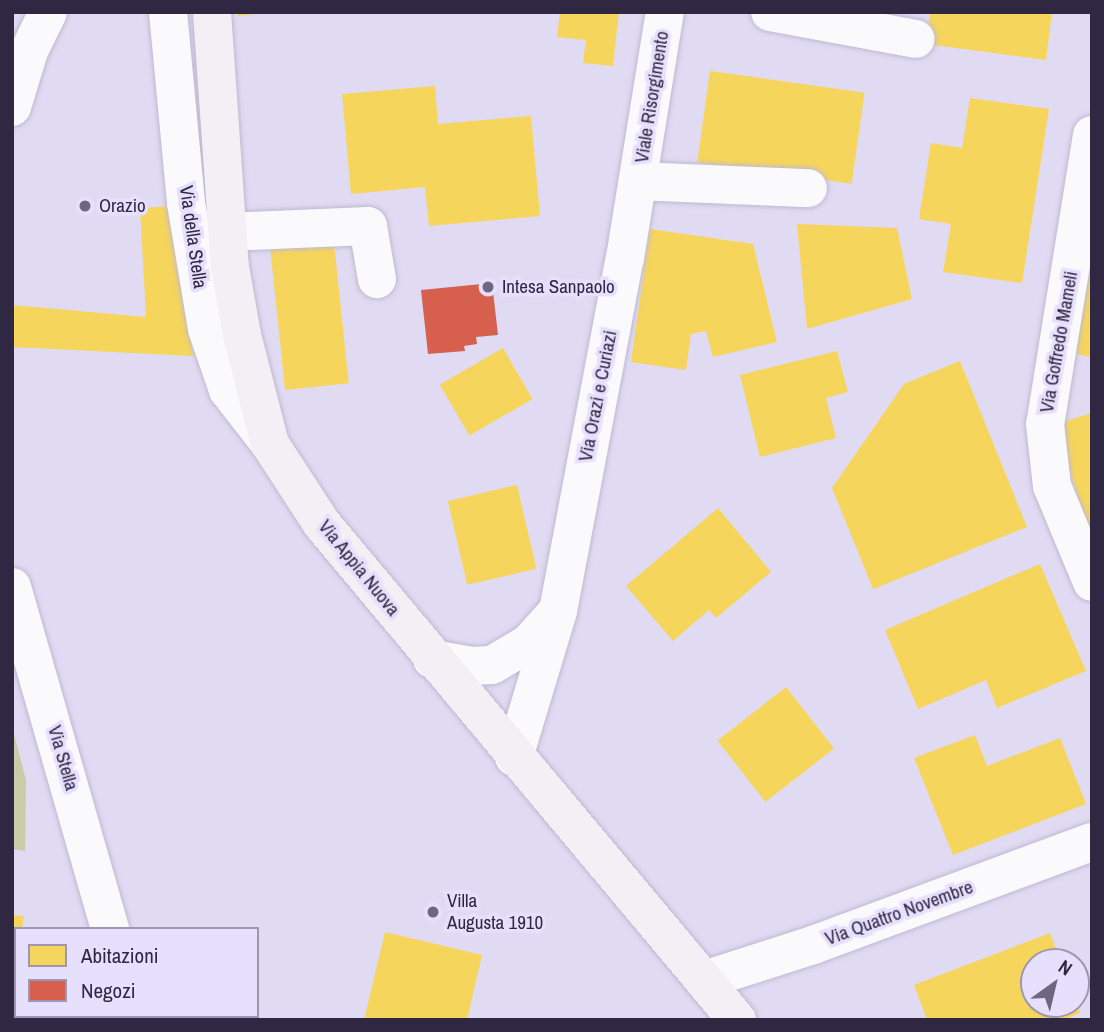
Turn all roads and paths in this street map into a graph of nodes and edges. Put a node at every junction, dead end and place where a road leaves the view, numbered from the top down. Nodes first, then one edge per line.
1 (48, 12) edge
2 (168, 12) edge
3 (212, 12) edge
4 (665, 12) edge
5 (770, 12) edge
6 (916, 39) dead end
7 (12, 107) edge
8 (1092, 135) edge
9 (638, 181) junction
10 (808, 188) dead end
11 (226, 232) junction
12 (377, 279) dead end
13 (270, 444) junction
14 (1092, 582) edge
15 (12, 587) edge
16 (558, 611) junction
17 (432, 659) junction
18 (514, 757) junction
19 (1092, 842) edge
20 (109, 927) edge
21 (704, 980) junction
22 (737, 1020) edge

1 - 7 street
2 - 13 street, Via della Stella
3 - 11 main road, Via Appia Nuova
4 - 9 street, Viale Risorgimento
5 - 6 street
8 - 14 street, Via Goffredo Mameli
9 - 10 street
9 - 16 street, Via Orazi e Curiazi
11 - 12 street
11 - 13 main road, Via Appia Nuova
13 - 17 main road, Via Appia Nuova
15 - 20 street, Via Stella
16 - 17 street
16 - 18 street, Via Orazi e Curiazi
17 - 18 main road, Via Appia Nuova
18 - 21 main road, Via Appia Nuova
19 - 21 street, Via Quattro Novembre
21 - 22 main road, Via Appia Nuova

